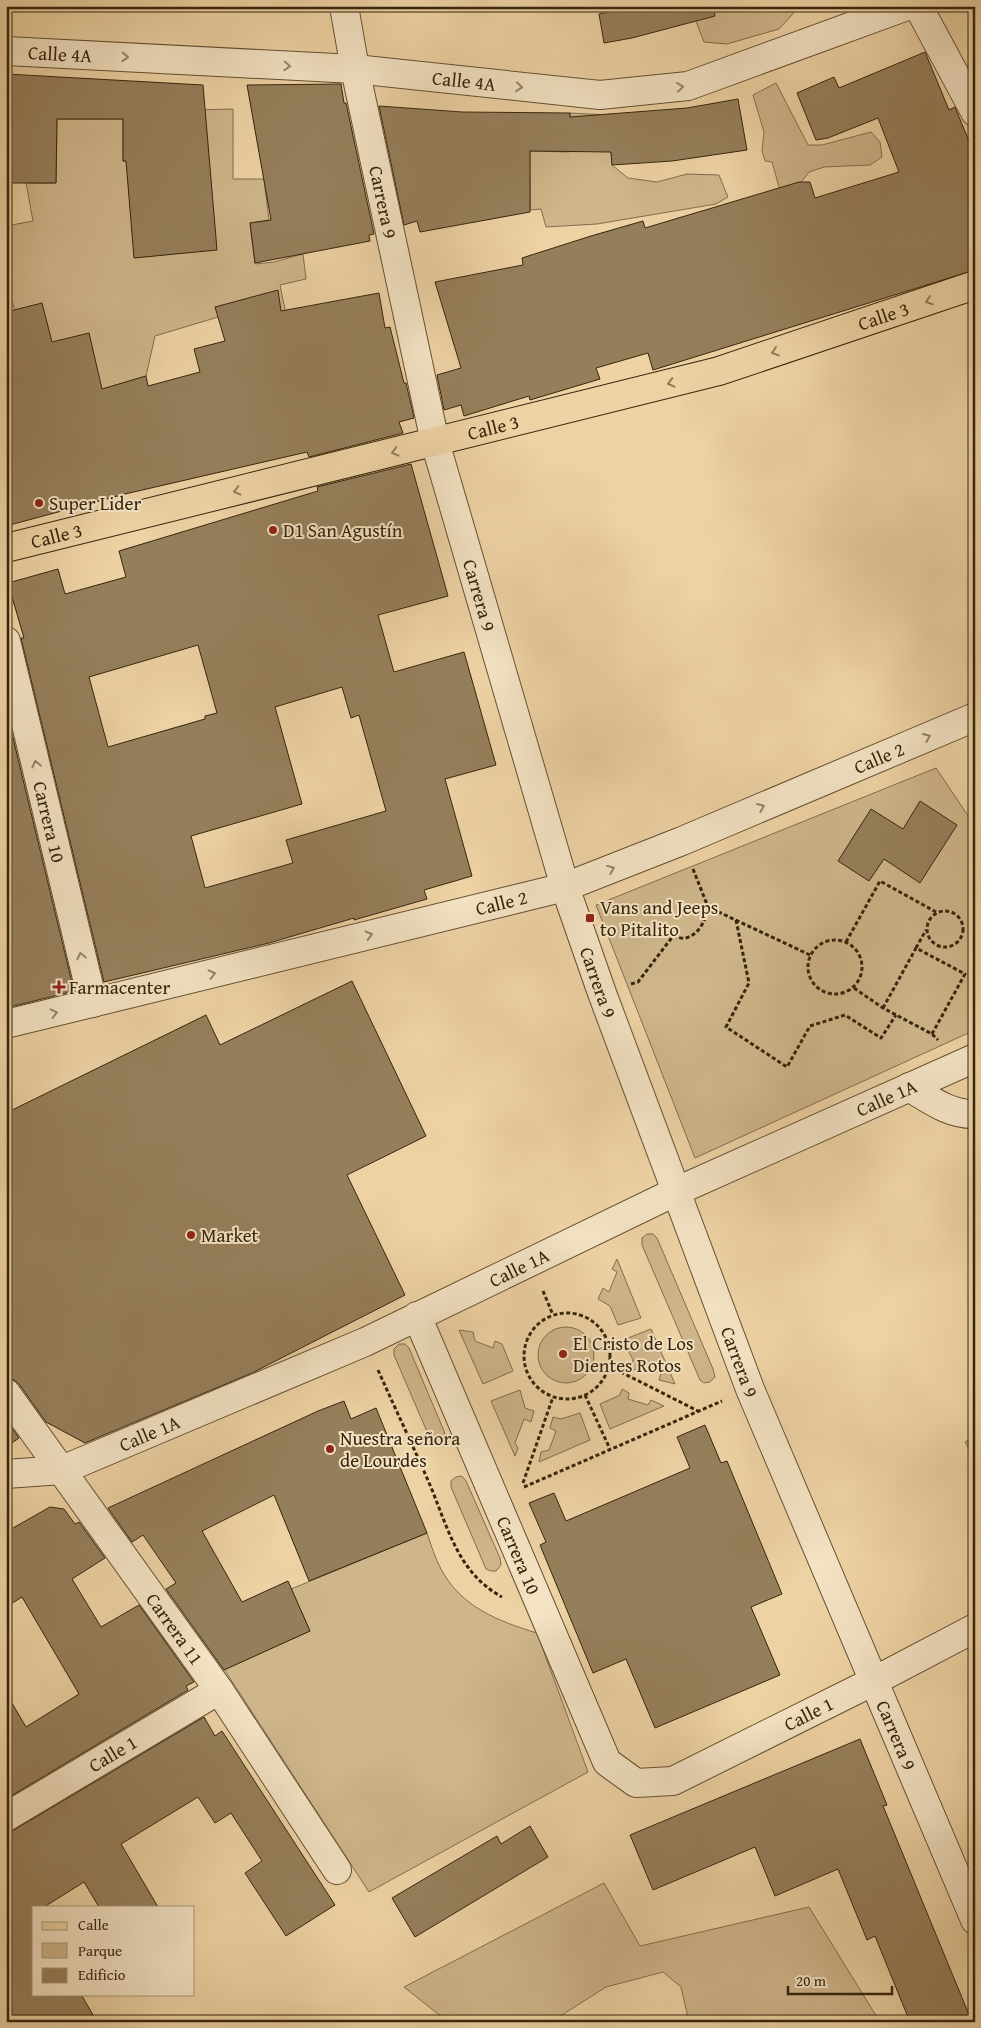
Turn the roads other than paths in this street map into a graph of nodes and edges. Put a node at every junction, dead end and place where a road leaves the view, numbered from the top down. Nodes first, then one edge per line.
1 (344, 6) edge
2 (907, 6) edge
3 (918, 6) edge
4 (6, 51) edge
5 (355, 69) junction
6 (975, 112) edge
7 (975, 285) edge
8 (435, 442) junction
9 (6, 548) edge
10 (6, 641) edge
11 (975, 717) edge
12 (565, 887) junction
13 (93, 1003) junction
14 (6, 1024) edge
15 (965, 1063) edge
16 (909, 1087) junction
17 (975, 1114) edge
18 (677, 1191) junction
19 (417, 1316) junction
20 (6, 1393) edge
21 (62, 1470) junction
22 (6, 1474) edge
23 (975, 1628) edge
24 (874, 1681) junction
25 (219, 1690) junction
26 (636, 1783) joint
27 (6, 1817) edge
28 (337, 1870) dead end
29 (975, 1920) edge

1 - 5 street, Carrera 9
5 -> 2 street, Calle 4A
3 - 6 street
4 -> 5 street, Calle 4A
5 - 8 street, Carrera 9
7 -> 8 main road, Calle 3
8 -> 9 main road, Calle 3
8 - 12 street, Carrera 9
13 -> 10 street, Carrera 10
12 -> 11 street, Calle 2
13 -> 12 street, Calle 2
12 - 18 street, Carrera 9
14 -> 13 street, Calle 2
15 - 16 street, Calle 1A
16 - 17 street
16 - 18 street, Calle 1A
18 - 19 street, Calle 1A
18 - 24 street, Carrera 9
19 - 21 street, Calle 1A
19 - 26 street, Carrera 10
20 - 21 street, Carrera 11
21 - 22 street, Calle 1A
21 - 25 street, Carrera 11
23 - 24 street, Calle 1
24 - 26 street, Calle 1
24 - 29 street, Carrera 9
25 - 27 street, Calle 1
25 - 28 street, Carrera 11

